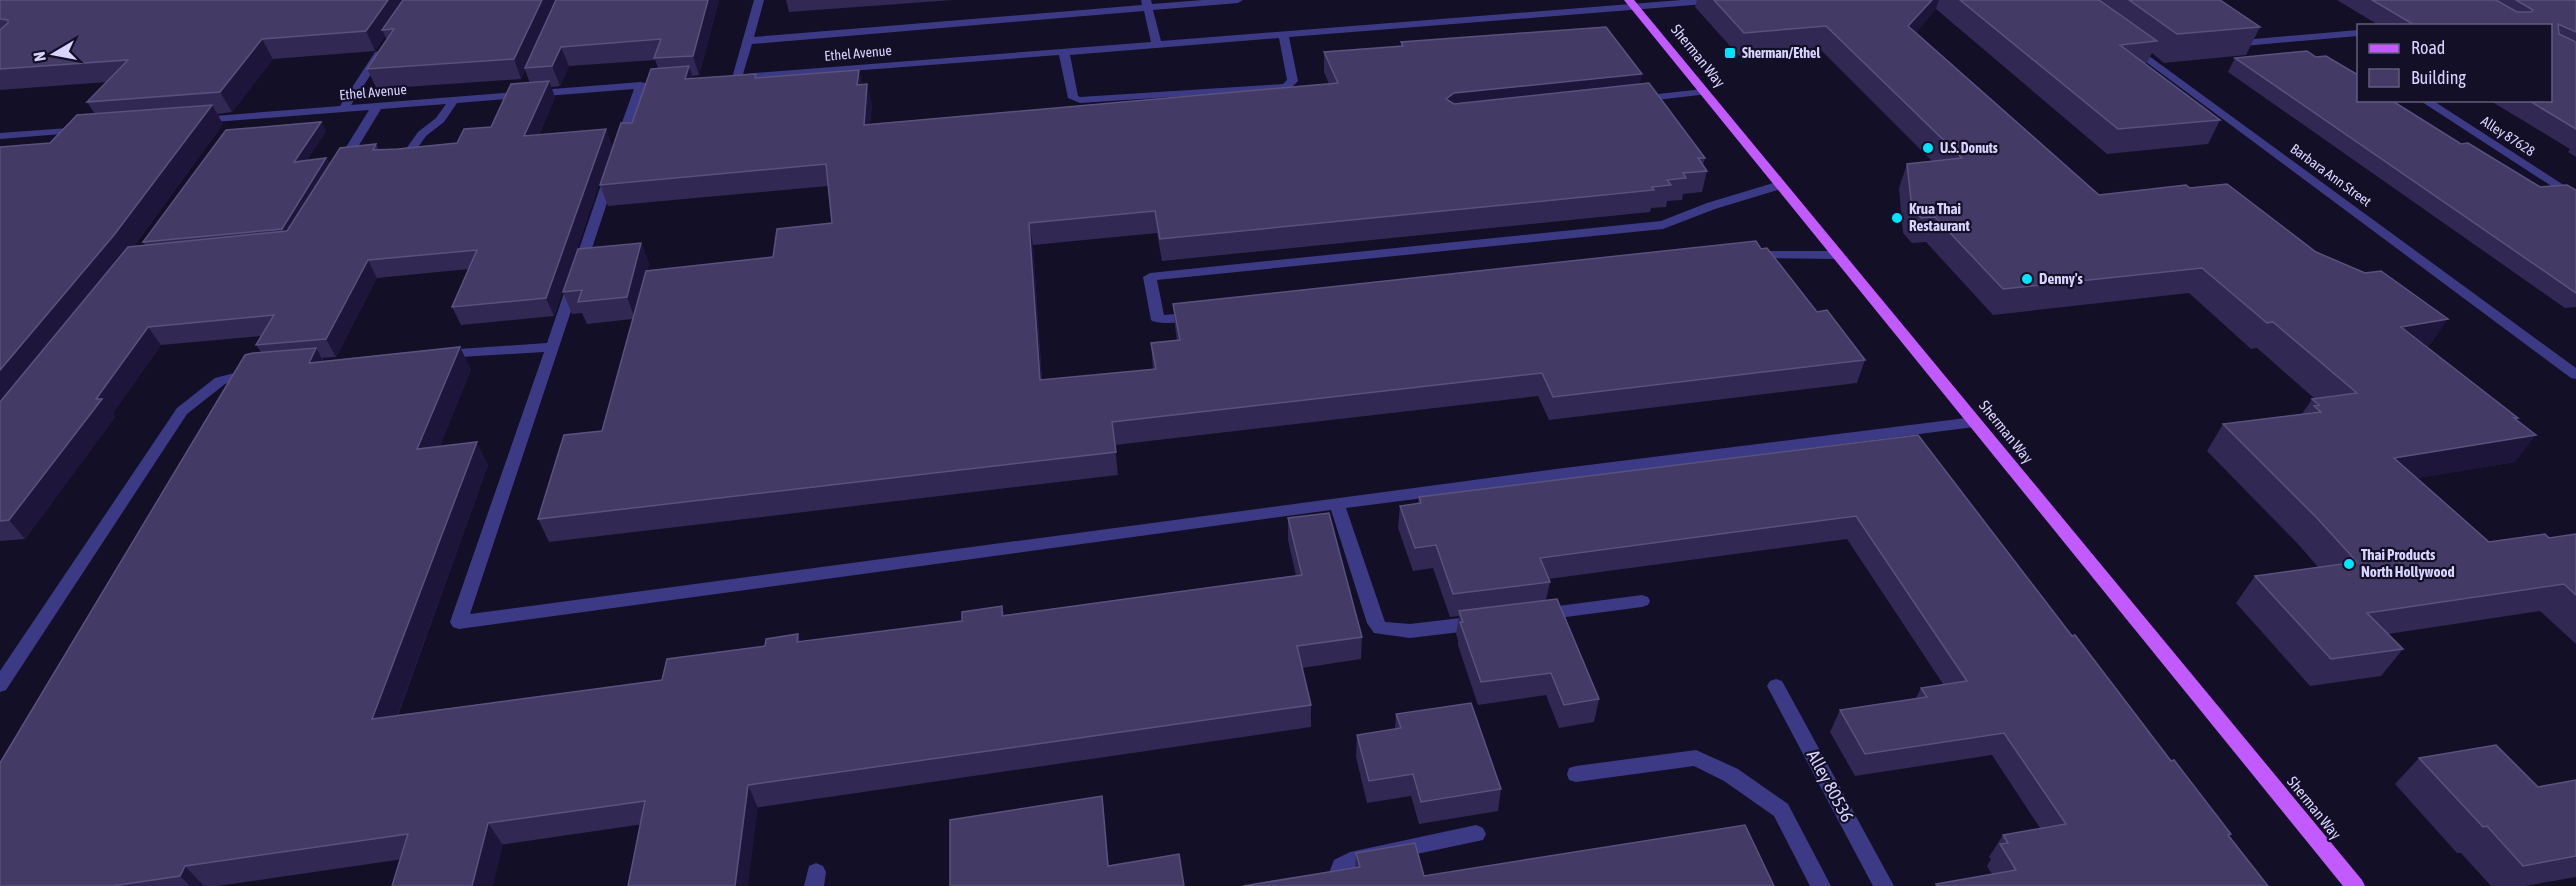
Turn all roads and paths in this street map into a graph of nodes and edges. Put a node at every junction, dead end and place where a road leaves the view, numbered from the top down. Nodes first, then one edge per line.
1 (759, 0) edge
2 (1238, 0) edge
3 (1718, 0) edge
4 (1632, 3) edge
5 (1147, 4) edge
6 (2357, 33) edge
7 (1283, 34) junction
8 (747, 41) junction
9 (2125, 41) edge
10 (2243, 43) edge
11 (1157, 44) junction
12 (384, 46) edge
13 (1064, 52) junction
14 (662, 84) edge
15 (641, 85) junction
16 (1704, 92) junction
17 (454, 100) junction
18 (1625, 101) edge
19 (2427, 102) edge
20 (377, 106) junction
21 (343, 109) junction
22 (191, 121) edge
23 (96, 129) edge
24 (0, 136) edge
25 (402, 162) edge
26 (335, 175) edge
27 (1780, 185) junction
28 (2576, 198) edge
29 (1838, 255) junction
30 (1742, 256) edge
31 (1206, 315) edge
32 (552, 347) junction
33 (424, 355) edge
34 (267, 369) edge
35 (2576, 375) edge
36 (1974, 422) junction
37 (1337, 503) junction
38 (1642, 602) dead end
39 (1529, 616) edge
40 (1495, 621) edge
41 (0, 685) edge
42 (1776, 686) dead end
43 (1576, 774) dead end
44 (1476, 834) dead end
45 (1341, 886) edge
46 (1821, 886) edge
47 (1884, 886) edge
48 (2355, 886) edge

1 - 8 street
2 - 5 street
3 - 4 street, Ethel Avenue
4 - 7 street, Ethel Avenue
4 - 16 main road, Sherman Way
5 - 8 street
5 - 11 street
6 - 10 street
7 - 11 street, Ethel Avenue
7 - 13 street
8 - 13 street, Ethel Avenue
9 - 35 street, Barbara Ann Street
11 - 13 street, Ethel Avenue
12 - 21 street
14 - 15 street, Ethel Avenue
15 - 17 street, Ethel Avenue
15 - 32 street
16 - 18 street
16 - 27 main road, Sherman Way
17 - 20 street, Ethel Avenue
17 - 25 street
19 - 28 street, Alley 87628
20 - 21 street, Ethel Avenue
20 - 26 street
21 - 22 street, Ethel Avenue
23 - 24 street
27 - 29 main road, Sherman Way
27 - 31 street
29 - 30 street
29 - 36 main road, Sherman Way
32 - 33 street
32 - 37 street
34 - 41 street
36 - 37 street
36 - 48 main road, Sherman Way
37 - 40 street
38 - 39 street
42 - 47 street, Alley 80536
43 - 46 street
44 - 45 street

